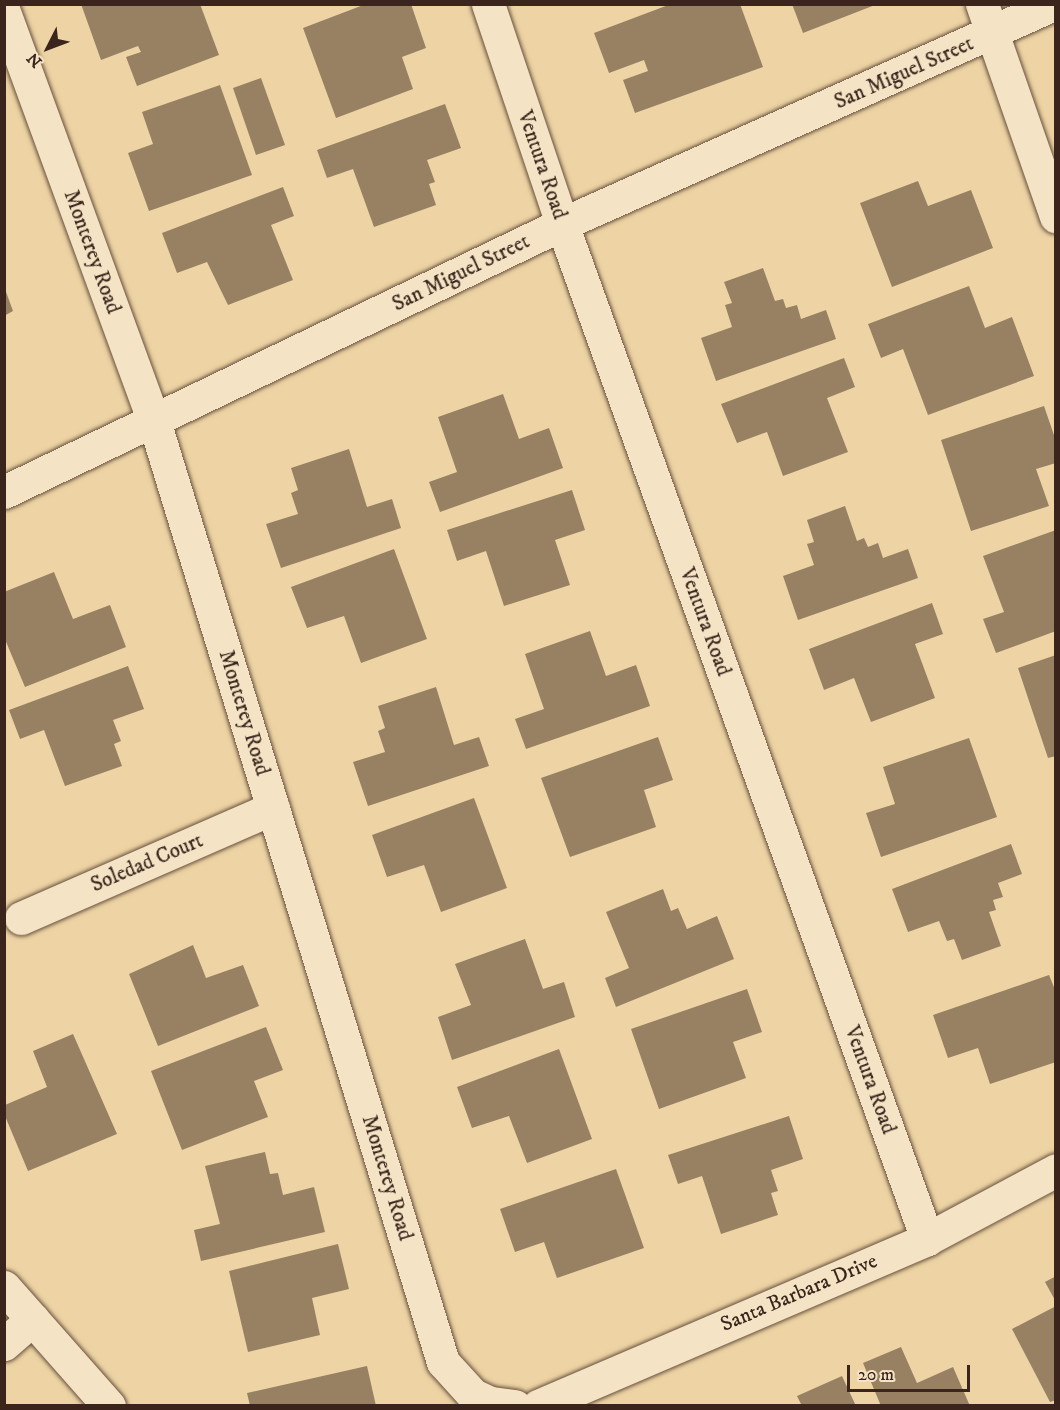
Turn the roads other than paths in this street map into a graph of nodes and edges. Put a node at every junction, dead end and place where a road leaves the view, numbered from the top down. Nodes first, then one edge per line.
1 (488, 4) edge
2 (1054, 4) edge
3 (4, 12) edge
4 (987, 19) edge
5 (1056, 216) edge
6 (562, 224) junction
7 (154, 421) junction
8 (4, 492) edge
9 (273, 808) junction
10 (21, 918) dead end
11 (1056, 1170) edge
12 (927, 1239) junction
13 (4, 1287) edge
14 (33, 1319) junction
15 (4, 1344) edge
16 (502, 1404) edge
17 (109, 1406) edge
18 (538, 1406) edge

1 - 6 street, Ventura Road
2 - 4 street, San Miguel Street
3 - 7 street, Monterey Road
4 - 5 street
4 - 6 street, San Miguel Street
6 - 7 street, San Miguel Street
6 - 12 street, Ventura Road
7 - 8 street, San Miguel Street
7 - 9 street, Monterey Road
9 - 10 street, Soledad Court
9 - 16 street, Monterey Road
11 - 12 street, Santa Barbara Drive
12 - 18 street, Santa Barbara Drive
13 - 14 street
14 - 15 street
14 - 17 street

